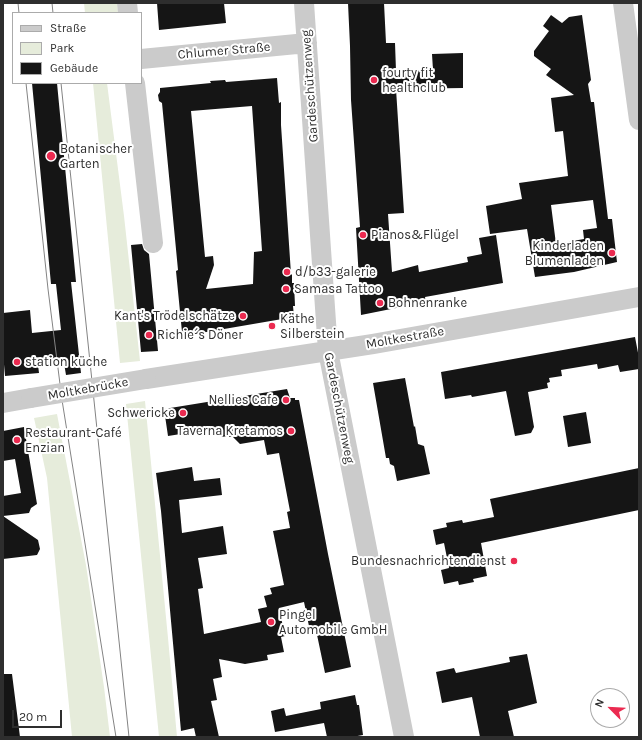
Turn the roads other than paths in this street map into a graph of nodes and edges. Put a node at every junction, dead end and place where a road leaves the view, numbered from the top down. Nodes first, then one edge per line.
1 (304, 3) edge
2 (623, 3) edge
3 (306, 43) junction
4 (142, 59) edge
5 (135, 84) edge
6 (639, 120) edge
7 (153, 243) dead end
8 (639, 297) edge
9 (328, 351) junction
10 (146, 379) joint
11 (3, 403) edge
12 (404, 737) edge

1 - 3 street, Gardeschützenweg
2 - 6 street
3 - 4 street, Chlumer Straße
3 - 9 street, Gardeschützenweg
5 - 7 street
8 - 9 street, Moltkestraße
9 - 10 street, Moltkestraße
9 - 12 street, Gardeschützenweg
10 - 11 street, Moltkebrücke, bridge

